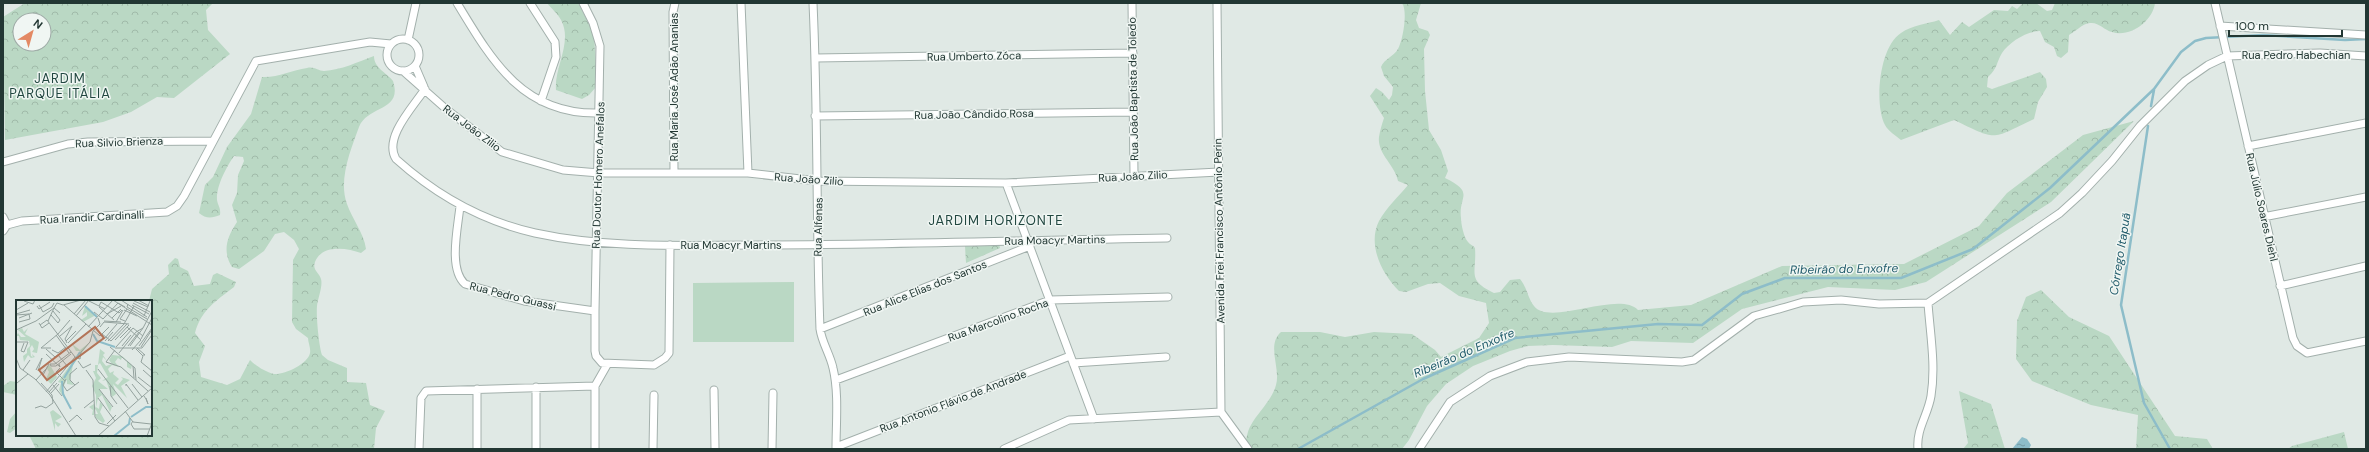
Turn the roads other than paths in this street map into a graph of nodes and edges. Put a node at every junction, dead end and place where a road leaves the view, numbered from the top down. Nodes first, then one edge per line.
1 (416, 3) edge
2 (457, 3) edge
3 (530, 3) edge
4 (583, 3) edge
5 (675, 3) edge
6 (741, 3) edge
7 (813, 3) edge
8 (1132, 3) edge
9 (1217, 3) edge
10 (2215, 3) edge
11 (2221, 29) junction
12 (2366, 35) edge
13 (408, 40) junction
14 (370, 42) junction
15 (391, 44) junction
16 (387, 51) junction
17 (1132, 53) junction
18 (2227, 56) junction
19 (2366, 56) edge
20 (816, 58) junction
21 (415, 66) junction
22 (403, 71) junction
23 (424, 89) junction
24 (542, 101) junction
25 (1133, 112) junction
26 (600, 114) junction
27 (815, 116) junction
28 (2366, 124) edge
29 (213, 141) junction
30 (2248, 146) junction
31 (3, 162) edge
32 (674, 172) junction
33 (1219, 172) junction
34 (599, 173) junction
35 (748, 173) junction
36 (1134, 175) junction
37 (818, 181) junction
38 (1006, 183) junction
39 (2366, 197) edge
40 (460, 206) junction
41 (3, 217) edge
42 (2263, 217) junction
43 (4, 229) edge
44 (1167, 238) dead end
45 (596, 243) junction
46 (1028, 243) junction
47 (670, 245) junction
48 (816, 245) junction
49 (2366, 266) edge
50 (2280, 286) junction
51 (1168, 297) dead end
52 (1050, 300) junction
53 (1928, 303) junction
54 (595, 311) junction
55 (820, 330) junction
56 (2366, 341) edge
57 (1070, 356) junction
58 (1166, 357) dead end
59 (1073, 363) junction
60 (607, 365) junction
61 (836, 380) junction
62 (595, 386) junction
63 (536, 387) junction
64 (478, 389) junction
65 (714, 390) dead end
66 (773, 393) dead end
67 (654, 395) dead end
68 (1221, 412) junction
69 (1094, 419) junction
70 (836, 448) edge
71 (419, 449) edge
72 (478, 449) edge
73 (536, 449) edge
74 (595, 449) edge
75 (653, 449) edge
76 (715, 449) edge
77 (772, 449) edge
78 (1004, 449) edge
79 (1248, 449) edge
80 (1419, 449) edge
81 (1918, 449) edge

1 - 13 street
2 - 24 street
3 - 24 street
4 - 26 street, Rua Doutor Homero Anefalos
5 - 32 street, Rua Maria José Adão Ananias
6 - 35 street
7 - 20 street, Rua Alfenas
8 - 17 street, Rua João Baptista de Toledo
9 - 33 street, Avenida Frei Francisco Antônio Perin
10 - 11 street, Rua Júlio Soares Diehl
11 - 12 street, Rua Pedro Habechian
11 - 18 street, Rua Júlio Soares Diehl
13 - 15 street
13 - 21 street
14 - 15 street
14 - 16 street
14 - 29 street
15 - 16 street
16 - 22 street
17 - 20 street, Rua Umberto Zóca
17 - 25 street, Rua João Baptista de Toledo
18 - 19 street, Rua Pedro Habechian
18 - 30 street, Rua Júlio Soares Diehl
18 - 53 street
20 - 27 street, Rua Alfenas
21 - 22 street
21 - 23 street, Rua João Zilio
22 - 23 street, Rua João Zilio
23 - 34 street, Rua João Zilio
23 - 40 street, Rua Moacyr Martins
24 - 26 street
25 - 27 street, Rua João Cândido Rosa
25 - 36 street, Rua João Baptista de Toledo
26 - 34 street, Rua Doutor Homero Anefalos
27 - 37 street, Rua Alfenas
28 - 30 street
29 - 31 street, Rua Silvio Brienza
29 - 43 street, Rua Irandir Cardinalli
30 - 42 street, Rua Júlio Soares Diehl
32 - 34 street, Rua João Zilio
32 - 35 street, Rua João Zilio
33 - 36 street, Rua João Zilio
33 - 68 street, Avenida Frei Francisco Antônio Perin
34 - 45 street, Rua Doutor Homero Anefalos
35 - 37 street, Rua João Zilio
36 - 38 street, Rua João Zilio
37 - 38 street, Rua João Zilio
37 - 48 street, Rua Alfenas
38 - 46 street
39 - 42 street
40 - 45 street, Rua Moacyr Martins
40 - 54 street, Rua Pedro Guassi
41 - 43 street
42 - 50 street, Rua Júlio Soares Diehl
44 - 46 street, Rua Moacyr Martins
45 - 47 street, Rua Moacyr Martins
45 - 54 street, Rua Doutor Homero Anefalos
46 - 48 street, Rua Moacyr Martins
46 - 52 street
46 - 55 street, Rua Alice Elias dos Santos
47 - 48 street, Rua Moacyr Martins
47 - 60 street
48 - 55 street, Rua Alfenas
49 - 50 street
50 - 56 street, Rua Júlio Soares Diehl
51 - 52 street, Rua Marcolino Rocha
52 - 57 street
52 - 61 street, Rua Marcolino Rocha
53 - 80 street
53 - 81 street
54 - 60 street, Rua Doutor Homero Anefalos
55 - 61 street, Rua Alfenas
57 - 59 street
57 - 70 street, Rua Antonio Flávio de Andrade
58 - 59 street
59 - 69 street
60 - 62 street
61 - 70 street, Rua Alfenas
62 - 63 street
62 - 74 street
63 - 64 street
63 - 73 street
64 - 71 street
64 - 72 street
65 - 76 street
66 - 77 street
67 - 75 street
68 - 69 street
68 - 79 street
69 - 78 street

